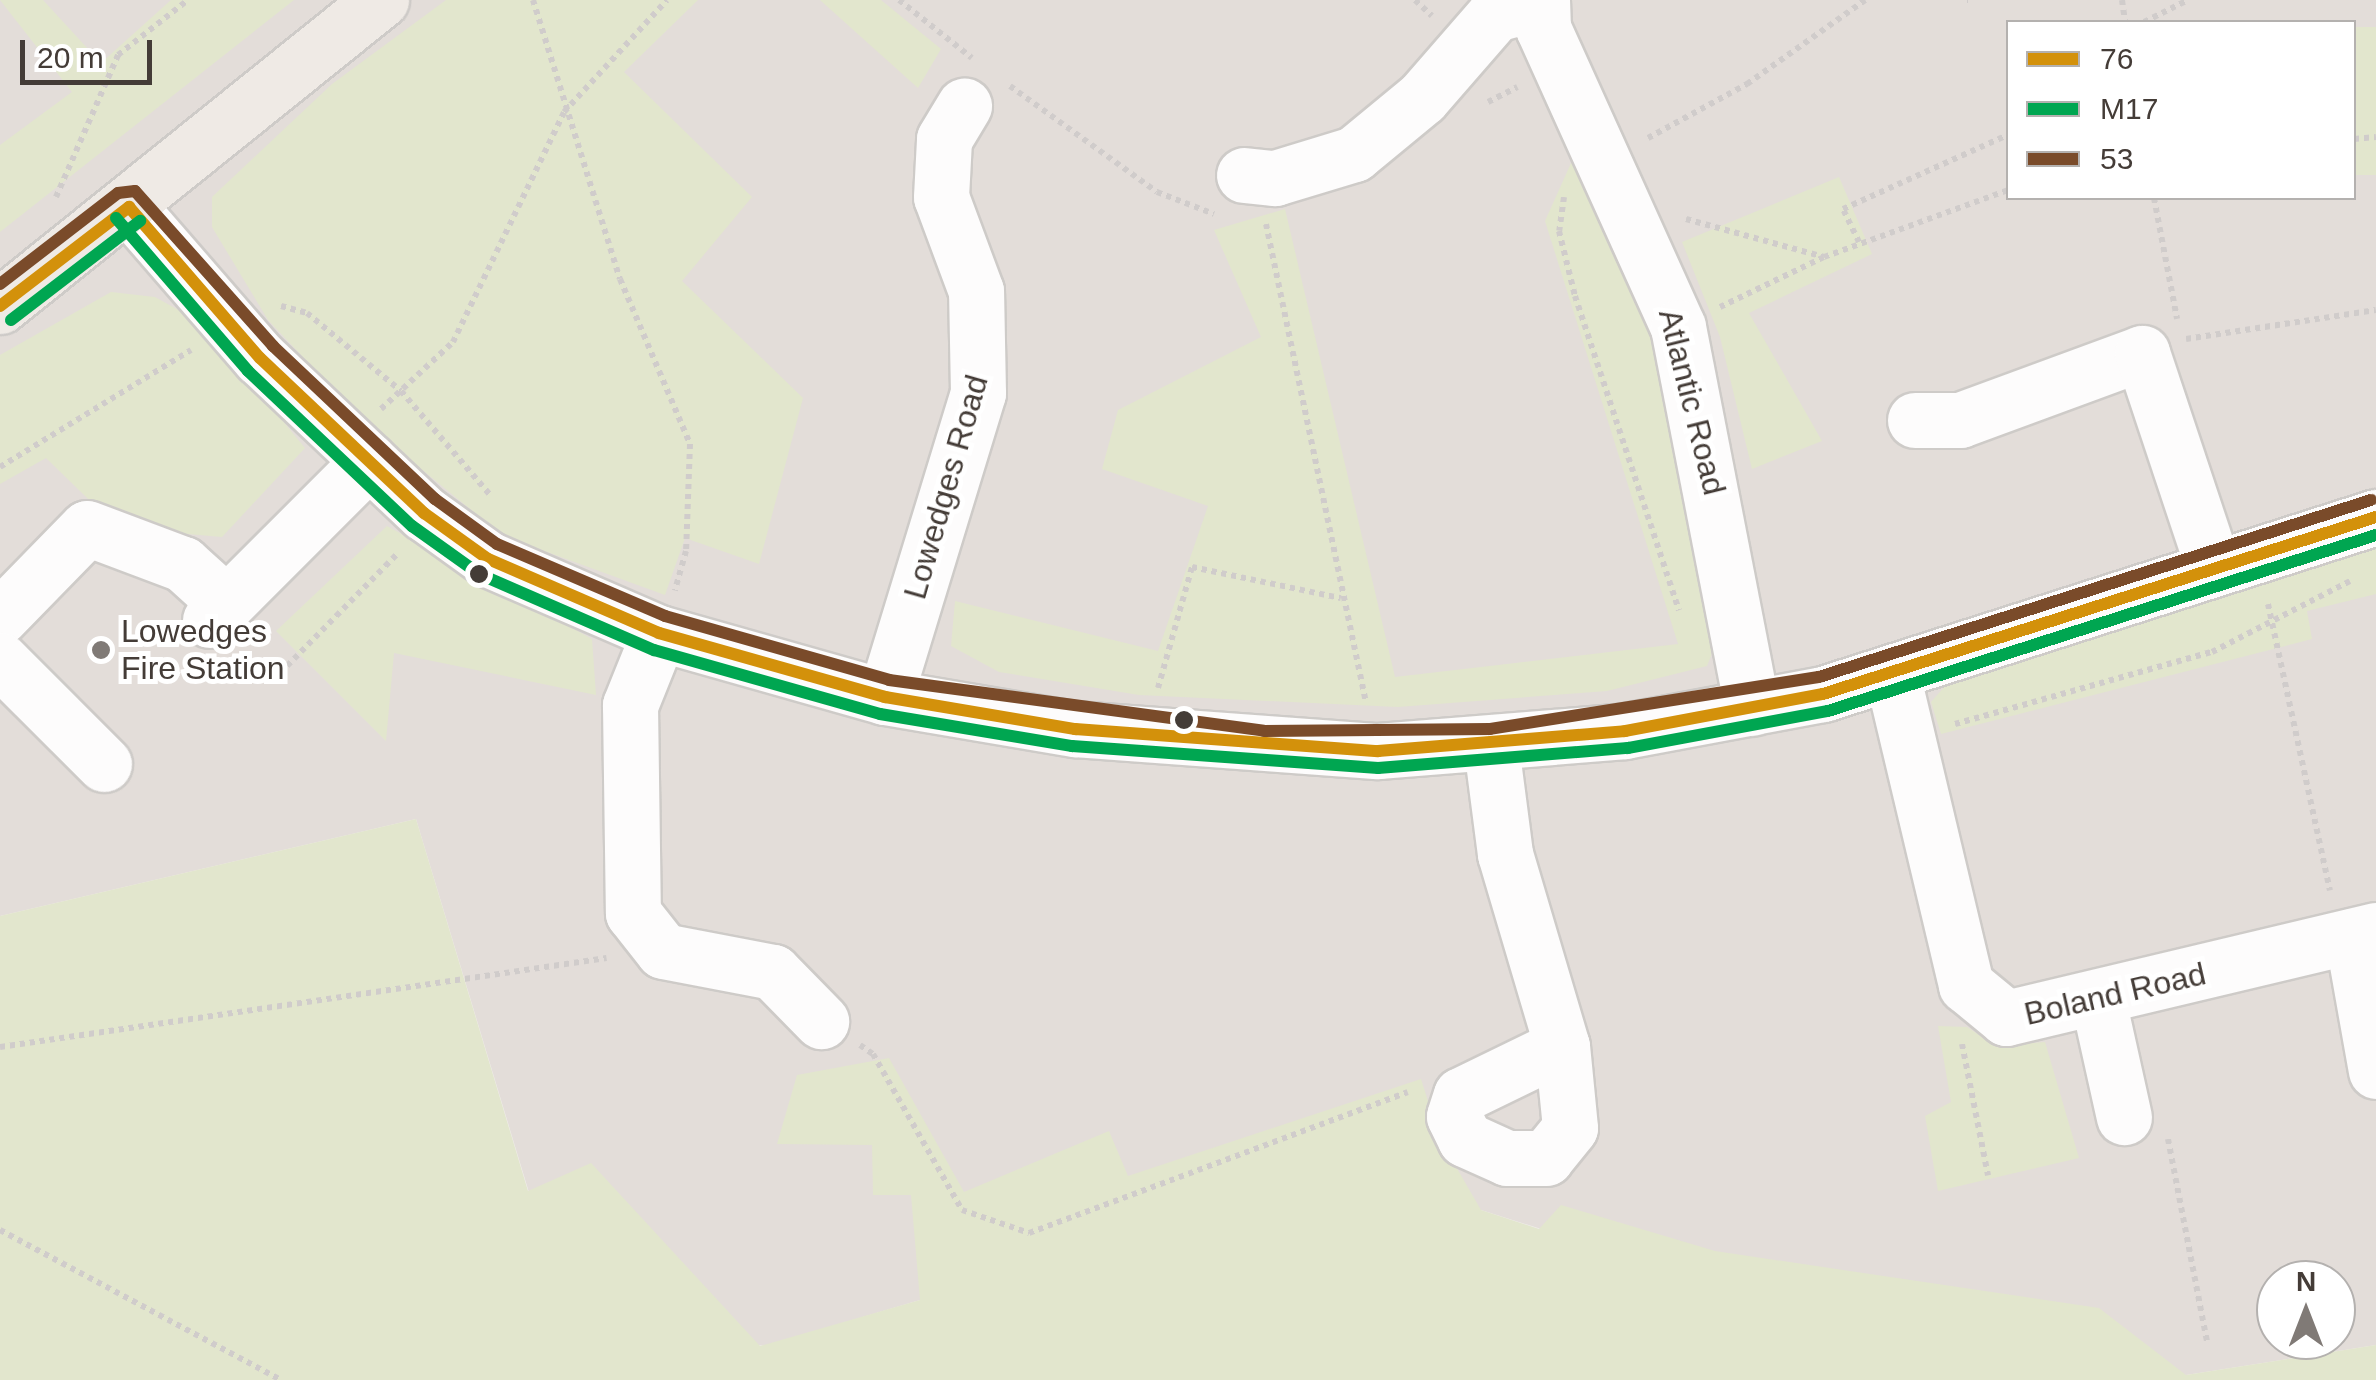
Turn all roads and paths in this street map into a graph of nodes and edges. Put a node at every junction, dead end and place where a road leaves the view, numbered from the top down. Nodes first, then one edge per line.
1 (188, 0) edge
2 (380, 0) edge
3 (532, 0) edge
4 (666, 0) edge
5 (898, 0) edge
6 (1866, 0) edge
7 (2188, 0) edge
8 (1542, 1) edge
9 (2148, 20) edge
10 (984, 85) junction
11 (564, 112) junction
12 (2006, 136) edge
13 (1601, 152) junction
14 (1258, 186) junction
15 (2006, 191) edge
16 (2154, 200) edge
17 (129, 207) junction
18 (1670, 208) dead end
19 (51, 210) dead end
20 (1859, 243) junction
21 (1824, 257) junction
22 (0, 306) edge
23 (2376, 310) edge
24 (1678, 327) junction
25 (2162, 346) junction
26 (1916, 420) dead end
27 (358, 450) junction
28 (2376, 517) edge
29 (432, 519) junction
30 (2234, 561) junction
31 (2358, 576) dead end
32 (1341, 598) junction
33 (0, 617) edge
34 (1684, 624) dead end
35 (2273, 626) junction
36 (659, 634) junction
37 (0, 660) edge
38 (286, 666) dead end
39 (1892, 674) junction
40 (885, 697) junction
41 (1752, 708) junction
42 (1144, 737) junction
43 (1906, 737) junction
44 (1490, 746) junction
45 (1378, 751) junction
46 (104, 764) dead end
47 (644, 936) junction
48 (2356, 936) edge
49 (1966, 984) junction
50 (2098, 1000) junction
51 (821, 1020) joint
52 (1562, 1046) junction
53 (0, 1047) edge
54 (2376, 1072) edge
55 (1484, 1077) junction
56 (2124, 1116) joint
57 (1988, 1175) dead end
58 (0, 1230) edge
59 (2208, 1341) dead end
60 (281, 1380) edge

1 - 19 path
2 - 17 main road
3 - 11 path
4 - 11 path
5 - 10 path
6 - 13 path
7 - 9 path
8 - 13 street, Atlantic Road
8 - 14 street
10 - 14 path
10 - 40 street, Lowedges Road
11 - 27 path
11 - 36 path
12 - 20 path
13 - 24 street, Atlantic Road
13 - 34 path
14 - 32 path
15 - 20 path
16 - 25 path
17 - 22 main road
17 - 27 street
18 - 21 path
20 - 21 path
21 - 24 path
23 - 25 path
24 - 41 street, Atlantic Road
25 - 26 street
25 - 30 street
27 - 29 street
27 - 33 street
28 - 30 street
29 - 36 street
29 - 38 path
30 - 35 path
30 - 39 street
31 - 35 path
32 - 42 path
32 - 45 path
35 - 43 path
35 - 48 path
36 - 40 street
36 - 47 street
37 - 46 street
39 - 41 street
39 - 43 street
40 - 42 street
41 - 44 street
42 - 45 street
43 - 49 street
44 - 45 street
44 - 52 street
47 - 51 street
47 - 53 path
48 - 50 street, Boland Road
48 - 54 street
49 - 50 street, Boland Road
49 - 57 path
50 - 56 street
51 - 55 path
52 - 55 street
52 - 55 street
56 - 59 path
58 - 60 path

